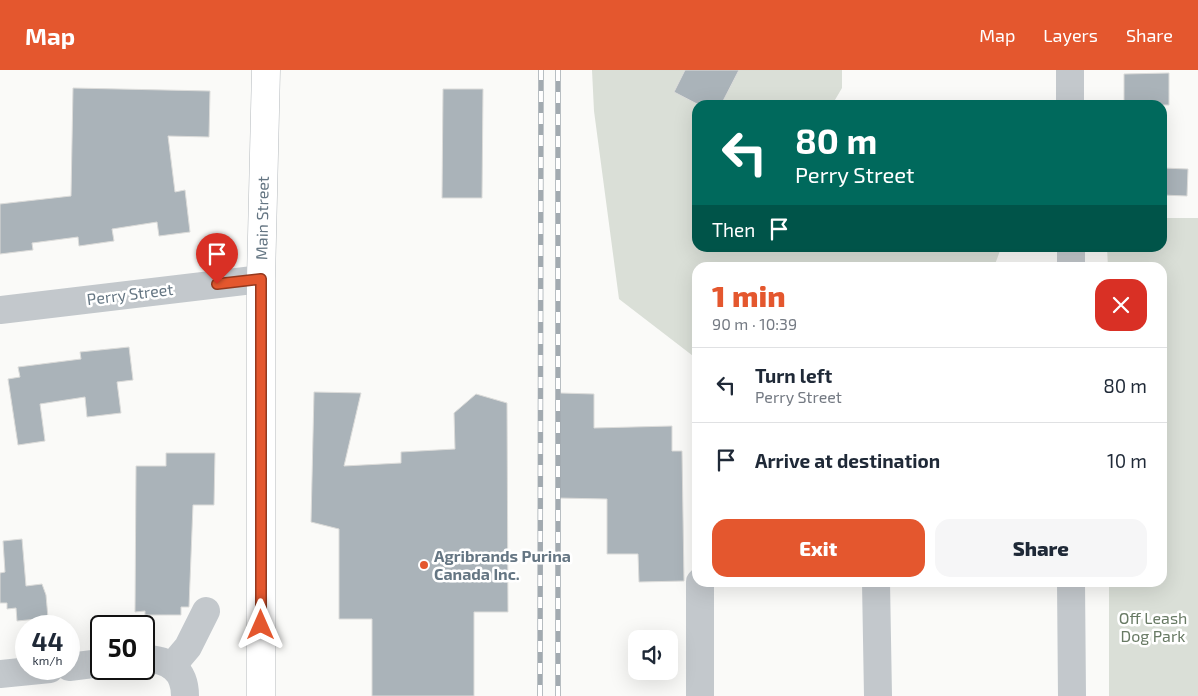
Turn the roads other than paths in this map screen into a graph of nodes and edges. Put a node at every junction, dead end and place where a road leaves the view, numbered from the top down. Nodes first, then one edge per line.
1 (266, 70) edge
2 (1070, 70) edge
3 (1070, 100) edge
4 (261, 279) junction
5 (0, 310) edge
6 (700, 587) edge
7 (876, 587) edge
8 (1071, 587) edge
9 (206, 611) dead end
10 (155, 660) edge
11 (174, 667) junction
12 (15, 672) edge
13 (0, 674) edge
14 (185, 696) edge
15 (261, 696) edge
16 (700, 696) edge
17 (878, 696) edge
18 (1072, 696) edge

1 - 4 main road, Main Street
2 - 3 street
4 - 5 street, Perry Street
4 - 15 main road, Main Street
6 - 16 street
7 - 17 street
8 - 18 street
9 - 11 street
10 - 11 street
11 - 14 street
12 - 13 street

